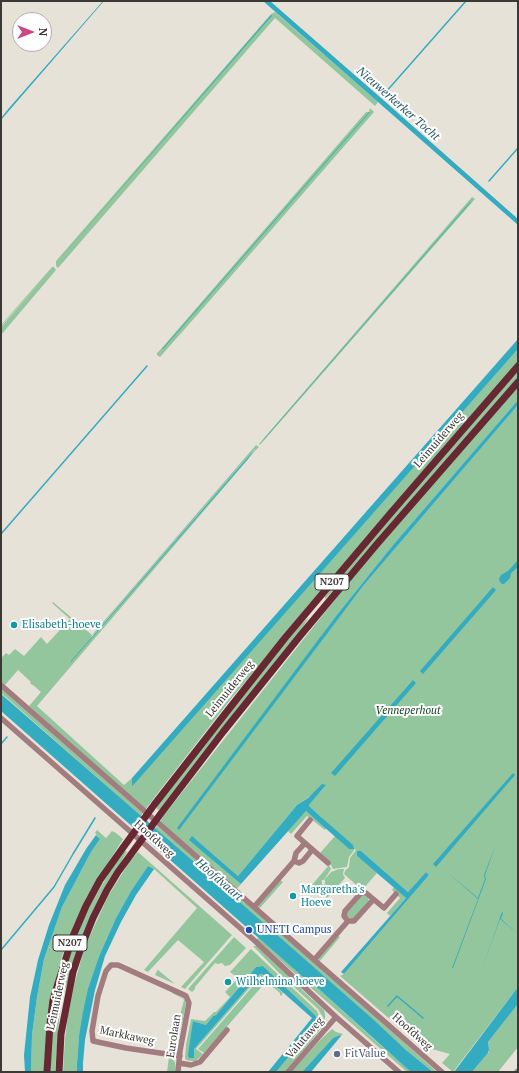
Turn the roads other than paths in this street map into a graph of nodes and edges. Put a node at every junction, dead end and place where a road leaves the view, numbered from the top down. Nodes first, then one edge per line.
1 (518, 366) edge
2 (518, 382) edge
3 (1, 685) edge
4 (1, 718) edge
5 (310, 820) dead end
6 (305, 843) junction
7 (312, 850) junction
8 (294, 861) junction
9 (328, 863) dead end
10 (396, 894) dead end
11 (373, 900) junction
12 (254, 908) junction
13 (348, 921) junction
14 (314, 960) junction
15 (189, 1003) joint
16 (336, 1017) junction
17 (227, 1030) dead end
18 (180, 1056) junction
19 (179, 1063) junction
20 (47, 1072) edge
21 (59, 1072) edge
22 (178, 1072) edge
23 (288, 1072) edge
24 (399, 1072) edge
25 (442, 1072) edge

1 - 20 main road, Leimuiderweg / N207
2 - 21 main road, Leimuiderweg / N207
3 - 12 street, Hoofdweg
4 - 16 street, Hoofdweg
5 - 6 street
6 - 7 street
6 - 8 street
7 - 8 street
7 - 9 street
8 - 12 street
10 - 11 street
11 - 13 street
11 - 13 street
12 - 14 street, Hoofdweg
13 - 14 street
14 - 25 street, Hoofdweg
15 - 18 street, Eurolaan
15 - 18 street, Markkaweg
16 - 23 street, Valutaweg
16 - 24 street, Hoofdweg
17 - 19 street
18 - 19 street, Eurolaan
19 - 22 street, Eurolaan

